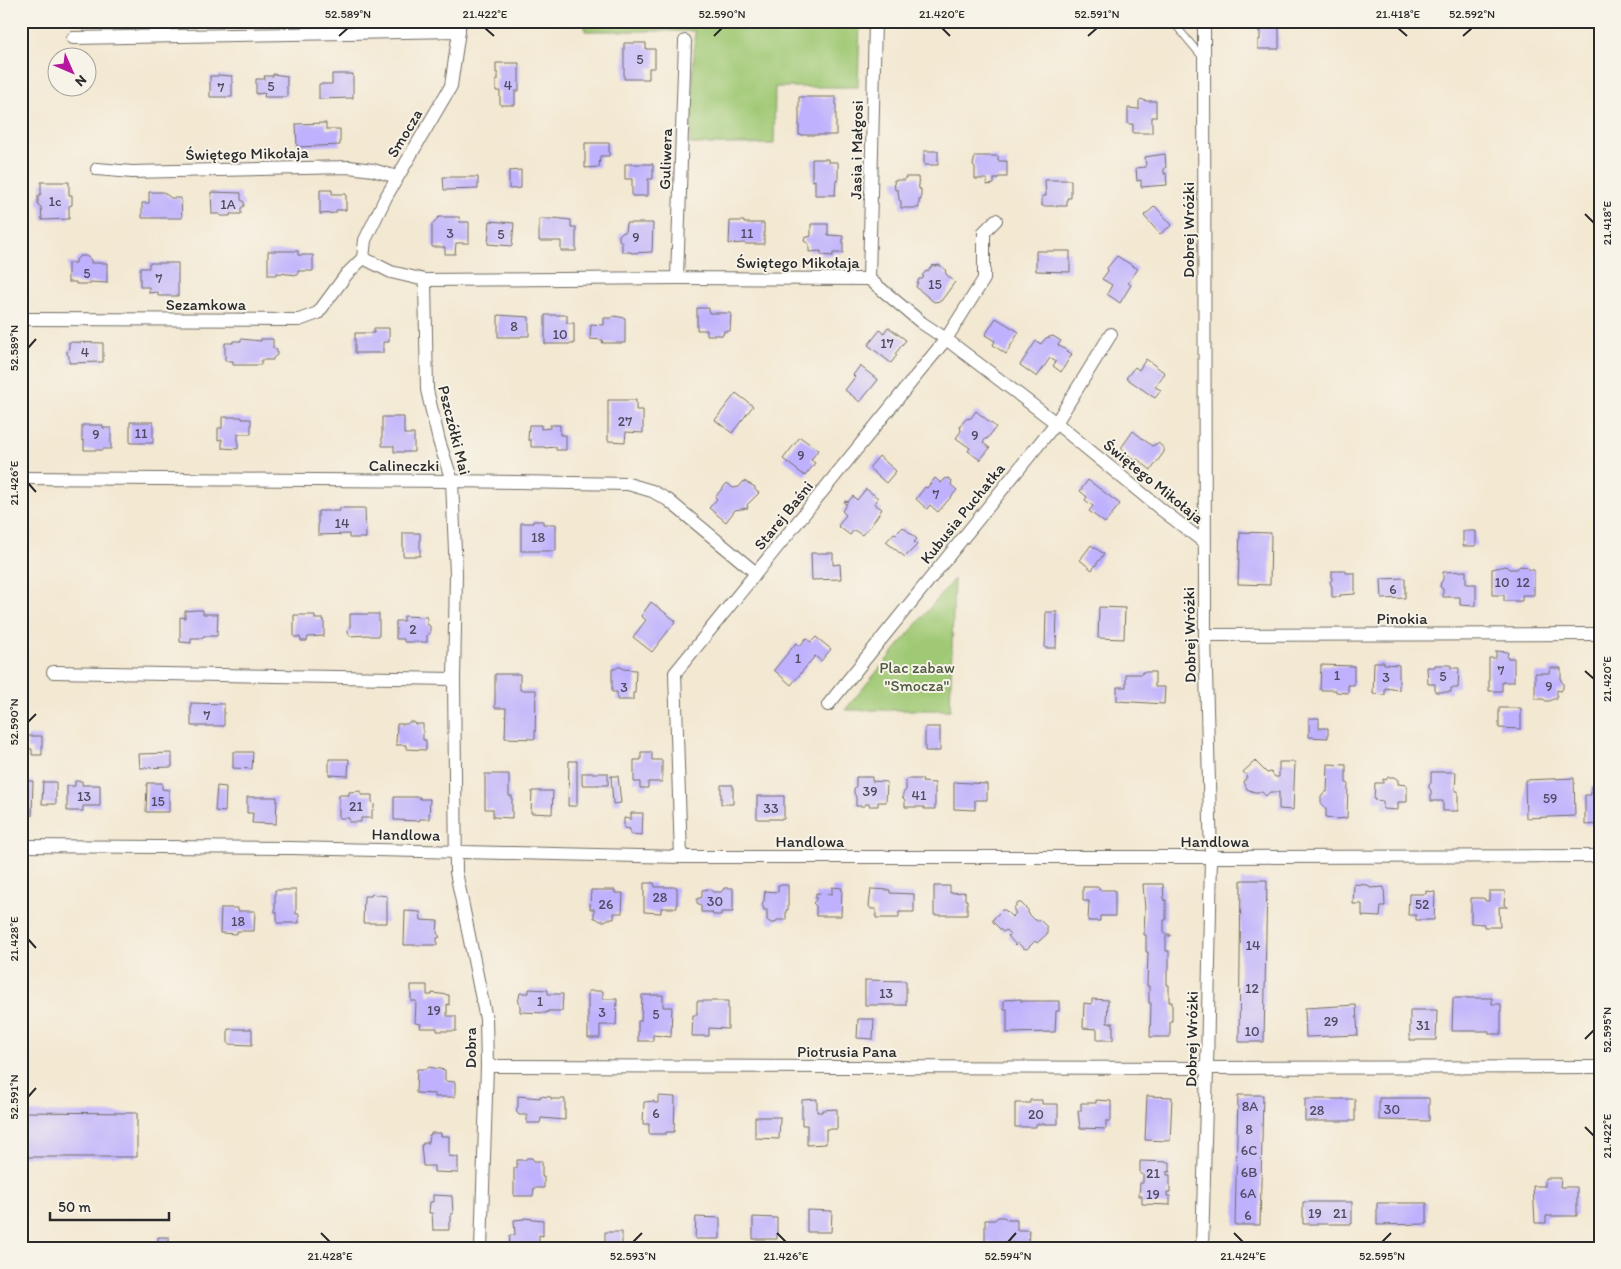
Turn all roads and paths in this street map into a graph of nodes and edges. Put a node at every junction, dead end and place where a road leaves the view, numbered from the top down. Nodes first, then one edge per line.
1 (875, 21) edge
2 (1172, 21) edge
3 (1204, 21) edge
4 (459, 26) edge
5 (73, 38) dead end
6 (685, 41) dead end
7 (1204, 59) junction
8 (97, 170) dead end
9 (397, 177) junction
10 (996, 220) dead end
11 (363, 258) junction
12 (677, 278) junction
13 (869, 279) junction
14 (425, 280) junction
15 (21, 319) edge
16 (1111, 334) dead end
17 (946, 339) junction
18 (1056, 423) junction
19 (21, 478) edge
20 (452, 481) junction
21 (1205, 543) junction
22 (756, 573) junction
23 (1600, 634) edge
24 (1205, 635) junction
25 (53, 672) dead end
26 (454, 679) junction
27 (828, 705) dead end
28 (21, 846) edge
29 (456, 852) junction
30 (1600, 856) edge
31 (681, 857) junction
32 (1211, 857) junction
33 (487, 1066) junction
34 (1600, 1067) edge
35 (1207, 1068) junction
36 (481, 1248) edge
37 (1202, 1248) edge

1 - 13 street, Jasia i Małgosi
2 - 7 lane
3 - 7 street, Dobrej Wróżki
4 - 5 street
4 - 9 street, Smocza
6 - 12 street, Guliwera
7 - 21 street, Dobrej Wróżki
8 - 9 street, Świętego Mikołaja
9 - 11 street, Smocza
10 - 17 street, Starej Baśni
11 - 14 street, Świętego Mikołaja
11 - 15 street, Sezamkowa
12 - 13 street, Świętego Mikołaja
12 - 14 street, Świętego Mikołaja
13 - 17 street, Świętego Mikołaja
14 - 20 street, Pszczółki Mai
16 - 18 street, Kubusia Puchatka
17 - 18 street, Świętego Mikołaja
17 - 22 street, Starej Baśni
18 - 21 street, Świętego Mikołaja
18 - 27 street, Kubusia Puchatka
19 - 20 street, Calineczki
20 - 22 street, Calineczki
20 - 26 street, Pszczółki Mai
21 - 24 street, Dobrej Wróżki
22 - 31 street, Starej Baśni
23 - 24 street, Pinokia
24 - 32 street, Dobrej Wróżki
25 - 26 street
26 - 29 street, Pszczółki Mai
28 - 29 street, Handlowa
29 - 31 street, Handlowa
29 - 33 street, Dobra
30 - 32 street, Handlowa
31 - 32 street, Handlowa
32 - 35 street, Dobrej Wróżki
33 - 35 street, Piotrusia Pana
33 - 36 street, Dobra
34 - 35 street, Piotrusia Pana
35 - 37 street, Dobrej Wróżki

